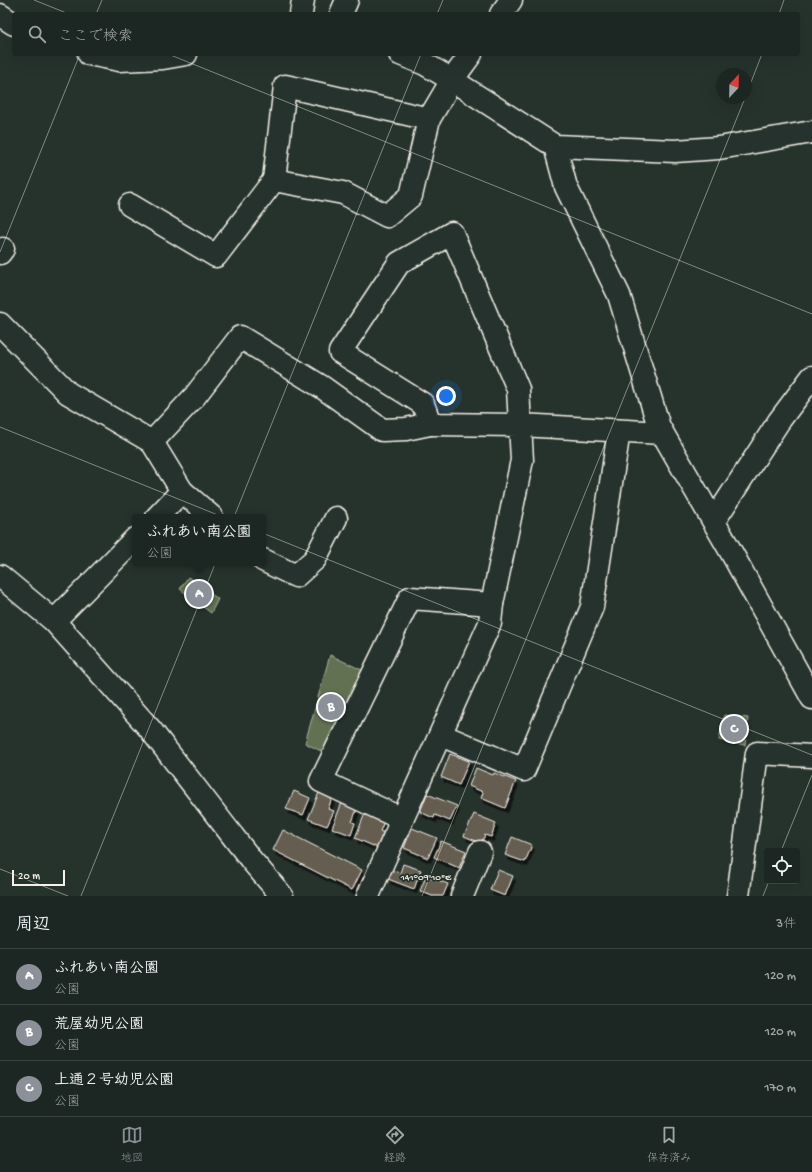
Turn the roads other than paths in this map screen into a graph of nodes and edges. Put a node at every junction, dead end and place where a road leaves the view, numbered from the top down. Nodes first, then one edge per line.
1 (303, 0) edge
2 (347, 0) edge
3 (512, 0) edge
4 (301, 12) edge
5 (342, 12) edge
6 (503, 12) edge
7 (0, 15) edge
8 (12, 23) edge
9 (99, 56) edge
10 (174, 56) edge
11 (405, 56) edge
12 (470, 56) edge
13 (452, 80) junction
14 (429, 119) junction
15 (812, 132) edge
16 (555, 146) junction
17 (274, 180) junction
18 (130, 205) dead end
19 (0, 324) edge
20 (812, 377) edge
21 (430, 424) junction
22 (521, 425) junction
23 (619, 431) junction
24 (662, 433) junction
25 (152, 442) junction
26 (182, 491) junction
27 (160, 514) edge
28 (209, 514) edge
29 (336, 518) dead end
30 (714, 521) junction
31 (132, 542) edge
32 (266, 561) edge
33 (0, 576) edge
34 (492, 604) junction
35 (54, 621) junction
36 (812, 698) edge
37 (441, 735) junction
38 (812, 756) edge
39 (402, 819) junction
40 (480, 852) dead end
41 (282, 896) edge
42 (368, 896) edge
43 (462, 896) edge
44 (738, 896) edge

1 - 4 street
2 - 5 street
3 - 6 street
7 - 8 street
9 - 10 street
11 - 13 street
12 - 13 street
13 - 14 street
13 - 16 street
14 - 17 street
14 - 17 street
15 - 16 street
16 - 24 street
17 - 18 street
19 - 25 street
20 - 30 street
21 - 22 street
21 - 22 street
21 - 25 street
22 - 23 street
22 - 34 street
23 - 24 street
23 - 37 street
24 - 30 street
25 - 26 street
26 - 27 street
26 - 28 street
29 - 32 street
30 - 36 street
31 - 35 street
33 - 35 street
34 - 37 street
34 - 39 street
35 - 41 street
37 - 39 street
38 - 44 street
39 - 42 street
40 - 43 street

